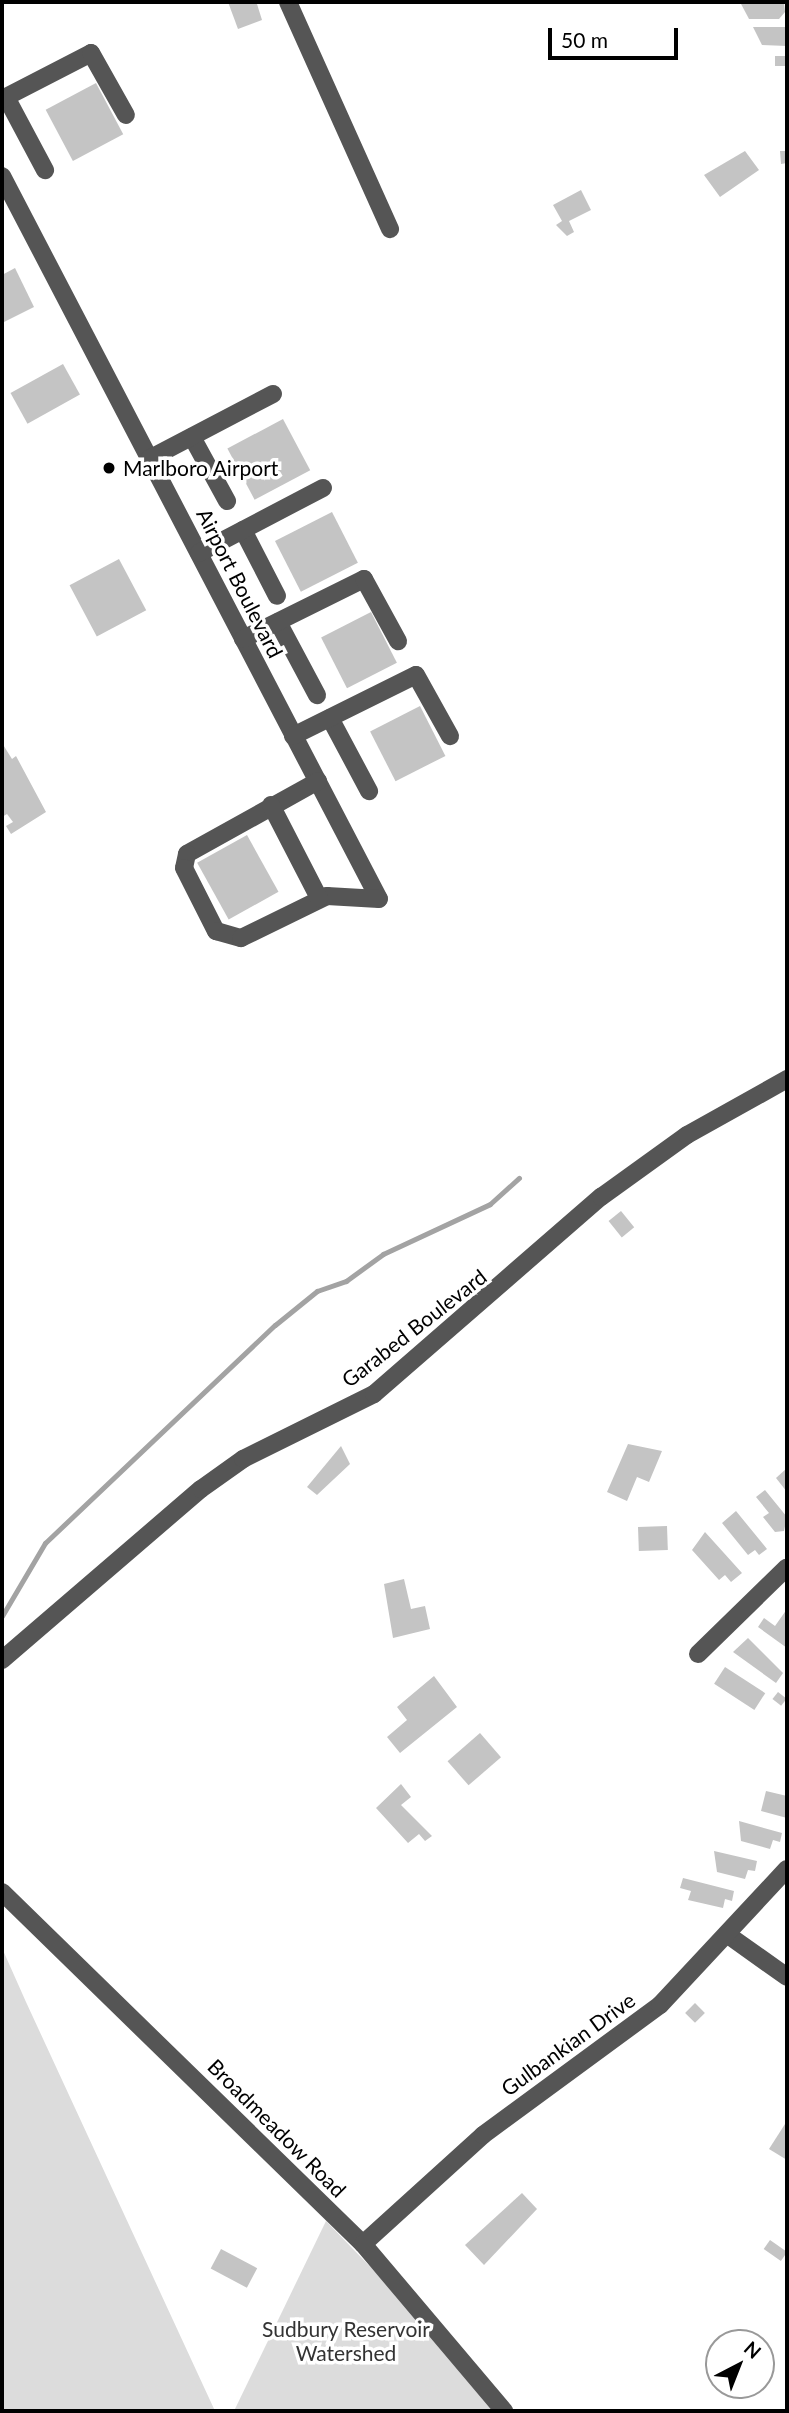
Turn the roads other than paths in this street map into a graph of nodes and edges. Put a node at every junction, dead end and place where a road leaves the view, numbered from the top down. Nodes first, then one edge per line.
1 (288, 2) edge
2 (4, 98) edge
3 (126, 115) dead end
4 (45, 170) dead end
5 (2, 176) edge
6 (390, 229) dead end
7 (273, 394) dead end
8 (192, 437) junction
9 (149, 459) junction
10 (323, 488) dead end
11 (227, 501) dead end
12 (243, 530) junction
13 (198, 553) junction
14 (277, 596) dead end
15 (278, 622) junction
16 (243, 639) junction
17 (398, 641) dead end
18 (317, 695) dead end
19 (330, 718) junction
20 (293, 736) junction
21 (450, 736) dead end
22 (317, 781) junction
23 (369, 790) dead end
24 (271, 805) junction
25 (319, 898) junction
26 (787, 1079) edge
27 (787, 1567) edge
28 (698, 1654) dead end
29 (2, 1660) edge
30 (787, 1869) edge
31 (2, 1892) edge
32 (728, 1934) junction
33 (787, 1977) edge
34 (363, 2244) junction
35 (504, 2411) edge

1 - 6 street
2 - 3 street
2 - 4 street
5 - 9 street, Airport Boulevard
7 - 8 street
8 - 9 street
8 - 11 street
9 - 13 street, Airport Boulevard
10 - 12 street
12 - 13 street
12 - 14 street
13 - 16 street, Airport Boulevard
15 - 16 street
15 - 17 street
15 - 18 street
16 - 20 street, Airport Boulevard
19 - 20 street
19 - 21 street
19 - 23 street
20 - 22 street, Airport Boulevard
22 - 24 street
22 - 25 street, Airport Boulevard
24 - 25 street
24 - 25 street
26 - 29 street, Garabed Boulevard
27 - 28 street
30 - 32 street, Gulbankian Drive
31 - 34 street, Broadmeadow Road
32 - 33 street
32 - 34 street, Gulbankian Drive
34 - 35 street, Broadmeadow Road

